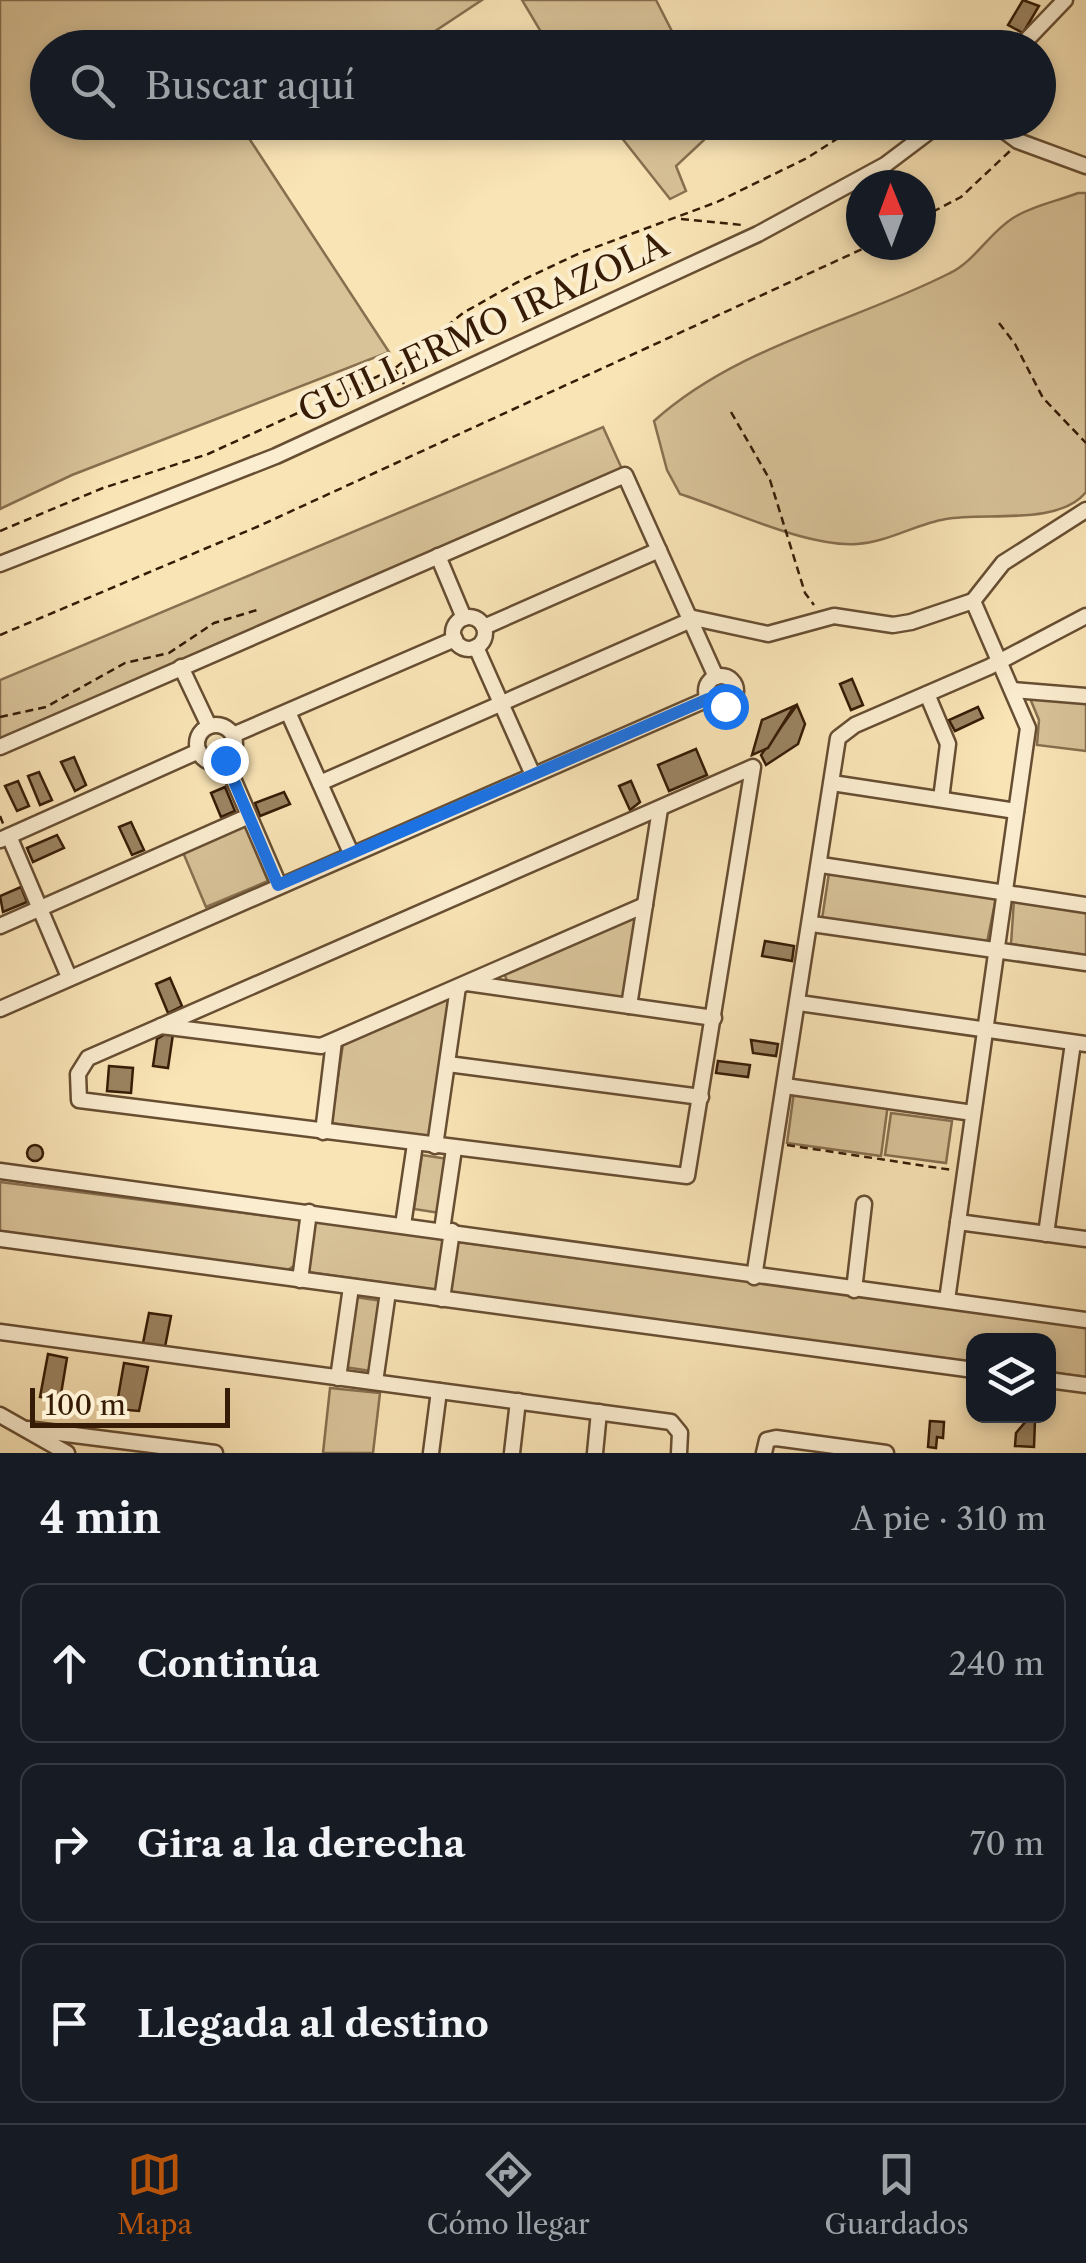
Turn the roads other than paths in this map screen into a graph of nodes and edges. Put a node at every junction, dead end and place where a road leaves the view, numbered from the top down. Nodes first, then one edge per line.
1 (1064, 0) edge
2 (1036, 30) edge
3 (918, 140) edge
4 (1017, 140) edge
5 (1086, 166) edge
6 (1086, 510) edge
7 (658, 550) junction
8 (438, 556) junction
9 (0, 564) edge
10 (973, 601) junction
11 (1086, 616) edge
12 (464, 618) junction
13 (690, 618) junction
14 (484, 627) junction
15 (455, 639) junction
16 (476, 647) junction
17 (1000, 662) junction
18 (181, 667) junction
19 (716, 677) junction
20 (1014, 690) junction
21 (927, 694) junction
22 (1086, 696) edge
23 (708, 699) junction
24 (502, 704) junction
25 (288, 712) junction
26 (208, 726) junction
27 (233, 735) junction
28 (0, 747) edge
29 (199, 751) junction
30 (225, 760) junction
31 (533, 775) junction
32 (832, 782) junction
33 (320, 783) junction
34 (941, 800) junction
35 (660, 809) junction
36 (1016, 811) junction
37 (250, 816) junction
38 (4, 838) edge
39 (351, 853) junction
40 (821, 866) junction
41 (278, 885) junction
42 (1004, 893) junction
43 (1086, 904) edge
44 (645, 905) junction
45 (40, 908) junction
46 (812, 924) junction
47 (0, 926) edge
48 (996, 950) junction
49 (1086, 964) edge
50 (70, 976) junction
51 (462, 985) junction
52 (798, 1003) junction
53 (629, 1006) junction
54 (0, 1009) edge
55 (714, 1018) junction
56 (162, 1026) junction
57 (984, 1030) junction
58 (334, 1041) junction
59 (1080, 1044) edge
60 (448, 1064) junction
61 (785, 1086) junction
62 (701, 1098) junction
63 (973, 1113) junction
64 (323, 1132) junction
65 (415, 1144) junction
66 (435, 1146) junction
67 (454, 1149) junction
68 (0, 1171) edge
69 (864, 1204) dead end
70 (309, 1212) junction
71 (958, 1222) junction
72 (403, 1225) junction
73 (447, 1231) junction
74 (1046, 1234) junction
75 (0, 1239) edge
76 (1086, 1239) edge
77 (754, 1277) junction
78 (300, 1280) junction
79 (351, 1286) junction
80 (854, 1290) junction
81 (388, 1292) junction
82 (442, 1299) junction
83 (947, 1300) junction
84 (1086, 1320) edge
85 (0, 1332) edge
86 (966, 1369) edge
87 (338, 1378) junction
88 (1056, 1381) edge
89 (375, 1382) junction
90 (1086, 1385) edge
91 (439, 1391) junction
92 (518, 1402) junction
93 (599, 1412) junction
94 (0, 1415) edge
95 (27, 1430) junction
96 (86, 1438) junction
97 (843, 1450) edge
98 (67, 1453) edge
99 (76, 1453) edge
100 (216, 1453) edge
101 (431, 1453) edge
102 (512, 1453) edge
103 (594, 1453) edge
104 (679, 1453) edge
105 (764, 1453) edge
106 (886, 1453) edge

1 - 2 street
3 - 9 street, GUILLERMO IRAZOLA
4 - 5 street
6 - 10 street
7 - 8 street
7 - 13 street
7 - 14 street
8 - 12 street
8 - 18 street
10 - 13 street
10 - 17 street
11 - 17 street
12 - 14 street
12 - 15 street
13 - 19 street
13 - 24 street
14 - 16 street
15 - 16 street
15 - 25 street
16 - 24 street
17 - 20 street
17 - 21 street
18 - 26 street
18 - 28 street
19 - 23 street
19 - 23 street
20 - 22 street
20 - 36 street
21 - 32 street
21 - 34 street
23 - 31 street
24 - 31 street
24 - 33 street
25 - 27 street
25 - 33 street
26 - 27 street
26 - 29 street
27 - 30 street
29 - 30 street
29 - 38 street
30 - 37 street
31 - 39 street
32 - 34 street
32 - 40 street
33 - 39 street
34 - 36 street
35 - 44 street
35 - 55 street
35 - 56 street
36 - 42 street
37 - 41 street
37 - 45 street
38 - 45 street
39 - 41 street
40 - 42 street
40 - 46 street
41 - 50 street
42 - 43 street
42 - 48 street
44 - 51 street
44 - 53 street
45 - 47 street
45 - 50 street
46 - 48 street
46 - 52 street
48 - 49 street
48 - 57 street
50 - 54 street
51 - 53 street
51 - 58 street
51 - 60 street
52 - 57 street
52 - 61 street
53 - 55 street
55 - 62 street
56 - 58 street
56 - 64 street
57 - 59 street
57 - 63 street
58 - 64 street
59 - 74 street
60 - 62 street
60 - 66 street
61 - 63 street
61 - 77 street
62 - 67 street
63 - 71 street
64 - 65 street
65 - 66 street
65 - 72 street
66 - 67 street
67 - 73 street
68 - 70 street
69 - 80 street
70 - 72 street
70 - 78 street
71 - 74 street
71 - 83 street
72 - 73 street
73 - 77 street
73 - 82 street
74 - 76 street
75 - 78 street
77 - 80 street
78 - 79 street
79 - 81 street
79 - 87 street
80 - 83 street
81 - 82 street
81 - 89 street
82 - 86 street
83 - 84 street
85 - 87 street
87 - 89 street
88 - 90 street
89 - 91 street
91 - 92 street
91 - 101 street
92 - 93 street
92 - 102 street
93 - 103 street
93 - 104 street
94 - 95 street
95 - 96 street
95 - 98 street
96 - 99 street
96 - 100 street
97 - 105 street
97 - 106 street

